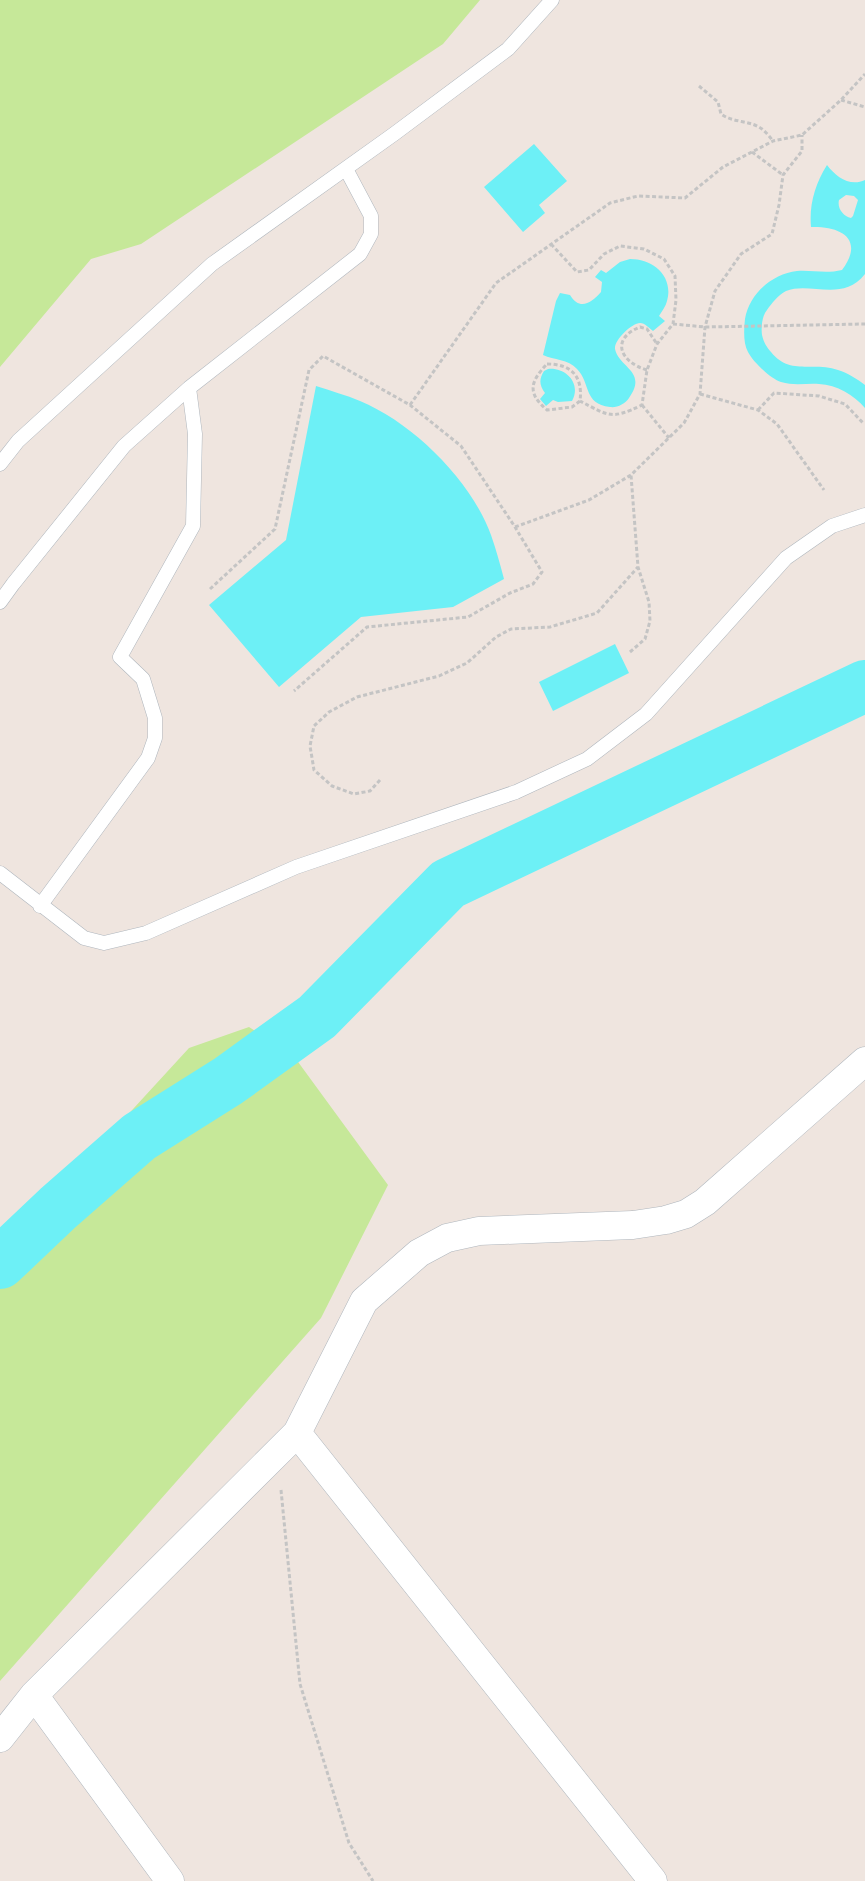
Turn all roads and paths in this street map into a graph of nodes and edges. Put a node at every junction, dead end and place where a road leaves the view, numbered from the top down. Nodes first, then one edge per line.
1 (552, 0) edge
2 (865, 74) edge
3 (699, 86) dead end
4 (841, 100) junction
5 (865, 107) edge
6 (802, 135) junction
7 (773, 141) junction
8 (752, 152) junction
9 (346, 169) junction
10 (783, 175) junction
11 (551, 244) junction
12 (673, 324) junction
13 (865, 324) edge
14 (705, 328) junction
15 (657, 344) junction
16 (646, 370) junction
17 (189, 388) junction
18 (700, 394) junction
19 (580, 401) junction
20 (410, 405) junction
21 (642, 405) junction
22 (758, 410) junction
23 (864, 424) dead end
24 (669, 438) junction
25 (0, 464) edge
26 (631, 475) junction
27 (824, 490) dead end
28 (865, 515) edge
29 (515, 527) junction
30 (638, 567) junction
31 (210, 589) dead end
32 (0, 602) edge
33 (630, 652) dead end
34 (294, 691) dead end
35 (380, 780) dead end
36 (0, 873) edge
37 (40, 906) junction
38 (865, 1061) edge
39 (297, 1433) junction
40 (278, 1452) junction
41 (34, 1695) junction
42 (0, 1738) edge
43 (170, 1881) edge
44 (373, 1881) edge
45 (653, 1881) edge

1 - 9 lane
2 - 4 path
3 - 7 path
4 - 5 path
4 - 6 path
6 - 7 path
6 - 10 path
7 - 8 path
8 - 10 path
8 - 11 path
9 - 17 lane
9 - 25 lane
10 - 14 path
11 - 12 path
11 - 20 path
12 - 14 path
12 - 15 path
13 - 14 path
14 - 18 path
15 - 16 path
15 - 16 path
16 - 21 path
17 - 32 lane
17 - 37 lane
18 - 22 path
18 - 24 path
19 - 19 path
19 - 21 path
20 - 29 path
20 - 31 path
21 - 24 path
22 - 23 path
22 - 27 path
24 - 26 path
26 - 29 path
26 - 30 path
28 - 37 lane
29 - 34 path
30 - 33 path
30 - 35 path
36 - 37 lane
38 - 39 street
39 - 40 street
39 - 45 street
40 - 41 street
40 - 44 path
41 - 42 street
41 - 43 street

